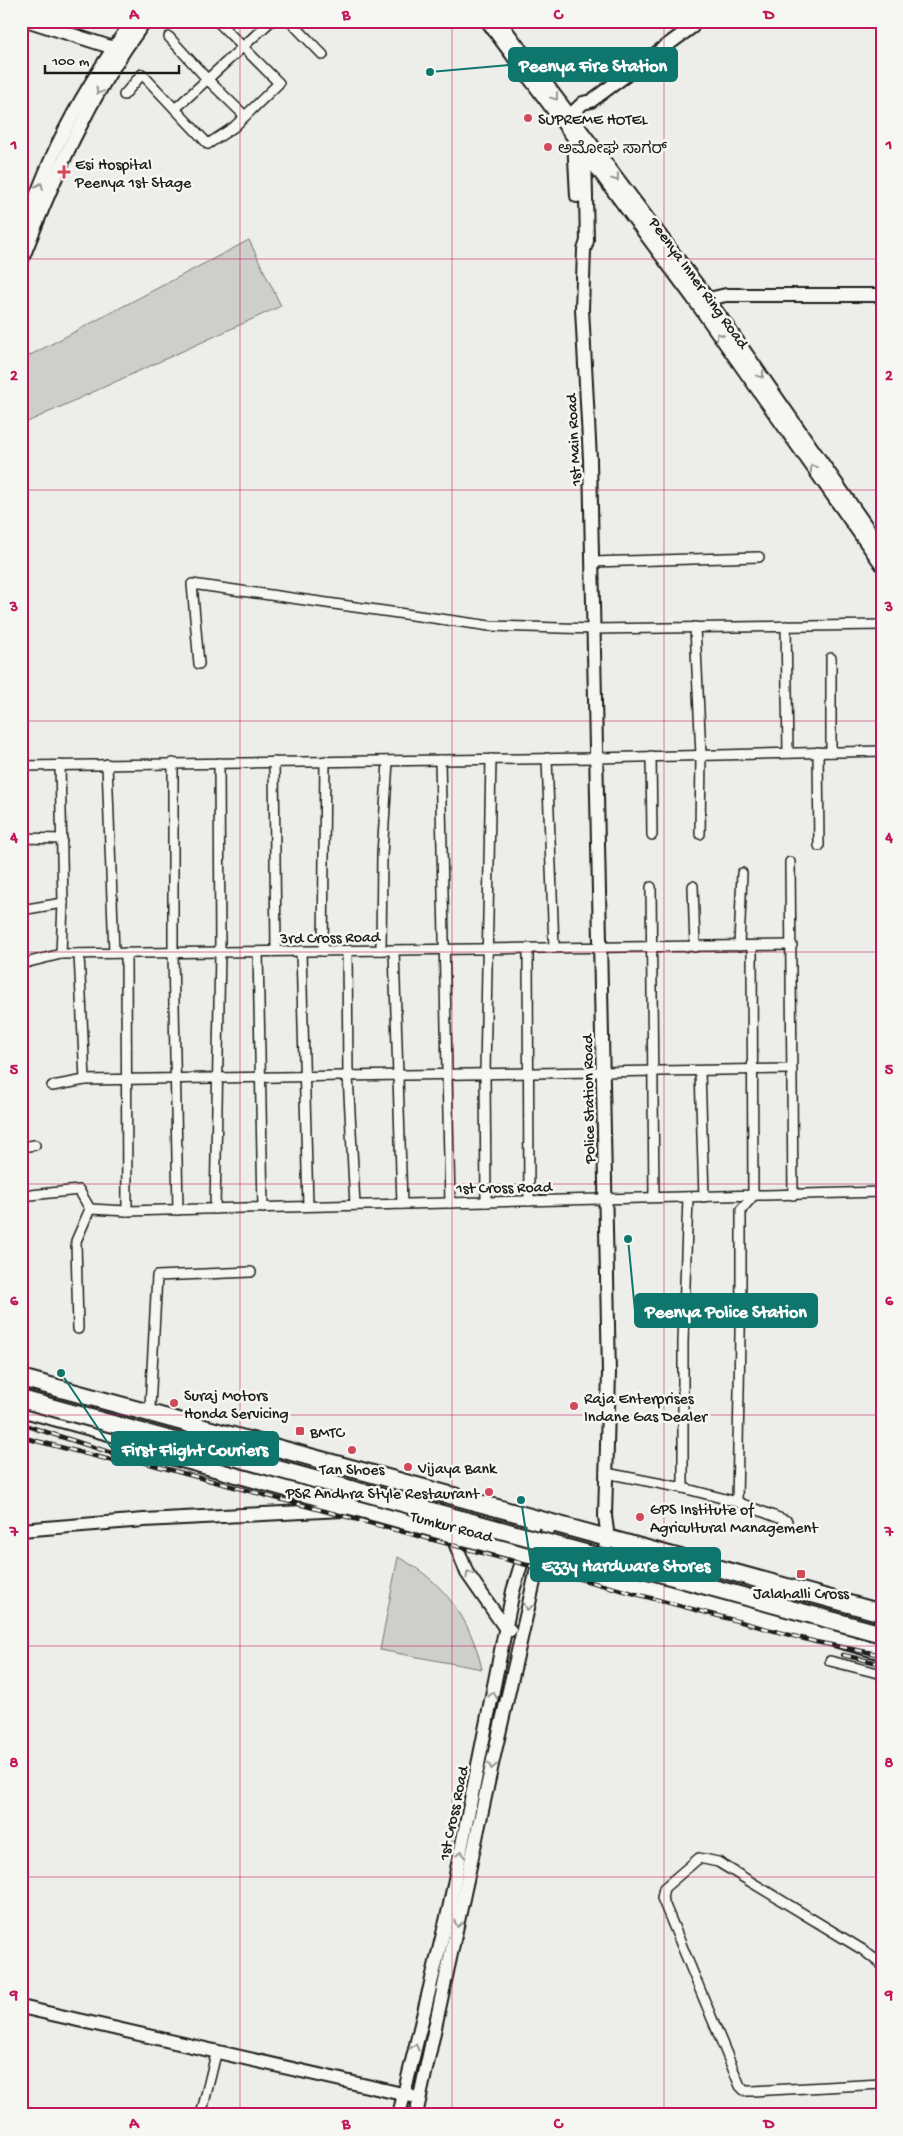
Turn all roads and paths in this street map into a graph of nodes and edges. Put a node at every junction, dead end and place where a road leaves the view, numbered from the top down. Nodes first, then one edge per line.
1 (29, 21) edge
2 (133, 21) edge
3 (145, 21) edge
4 (217, 21) edge
5 (271, 21) edge
6 (290, 21) edge
7 (487, 21) edge
8 (499, 21) edge
9 (686, 21) edge
10 (694, 21) edge
11 (169, 37) dead end
12 (244, 47) junction
13 (118, 50) junction
14 (323, 55) dead end
15 (208, 80) junction
16 (124, 94) dead end
17 (583, 103) junction
18 (175, 109) junction
19 (245, 116) junction
20 (565, 119) junction
21 (578, 136) junction
22 (588, 149) junction
23 (21, 231) edge
24 (584, 250) junction
25 (21, 262) edge
26 (882, 295) edge
27 (701, 300) junction
28 (711, 314) junction
29 (882, 549) edge
30 (759, 557) dead end
31 (592, 562) junction
32 (882, 565) edge
33 (882, 625) edge
34 (786, 626) junction
35 (696, 627) junction
36 (594, 629) junction
37 (831, 658) dead end
38 (199, 664) dead end
39 (882, 751) edge
40 (818, 752) junction
41 (831, 752) junction
42 (788, 753) junction
43 (701, 755) junction
44 (651, 756) junction
45 (547, 758) junction
46 (596, 758) junction
47 (491, 759) junction
48 (388, 760) junction
49 (440, 760) junction
50 (325, 761) junction
51 (274, 762) junction
52 (173, 763) junction
53 (219, 763) junction
54 (107, 764) junction
55 (60, 765) junction
56 (21, 766) edge
57 (700, 834) dead end
58 (652, 836) dead end
59 (21, 838) edge
60 (62, 839) junction
61 (819, 846) dead end
62 (790, 862) dead end
63 (742, 873) dead end
64 (693, 886) dead end
65 (651, 887) dead end
66 (63, 903) junction
67 (21, 910) edge
68 (792, 945) junction
69 (695, 946) junction
70 (739, 946) junction
71 (752, 946) junction
72 (651, 947) junction
73 (554, 948) junction
74 (600, 948) junction
75 (445, 949) junction
76 (487, 949) junction
77 (528, 949) junction
78 (347, 950) junction
79 (381, 950) junction
80 (394, 950) junction
81 (276, 951) junction
82 (301, 951) junction
83 (323, 951) junction
84 (220, 952) junction
85 (258, 952) junction
86 (114, 953) junction
87 (126, 953) junction
88 (173, 953) junction
89 (61, 954) junction
90 (79, 954) junction
91 (21, 964) edge
92 (752, 1070) junction
93 (791, 1070) junction
94 (700, 1071) junction
95 (603, 1072) junction
96 (651, 1072) junction
97 (484, 1073) junction
98 (528, 1073) junction
99 (448, 1074) junction
100 (396, 1075) junction
101 (306, 1076) junction
102 (348, 1076) junction
103 (262, 1077) junction
104 (176, 1078) junction
105 (217, 1078) junction
106 (126, 1079) junction
107 (85, 1080) junction
108 (52, 1086) dead end
109 (35, 1145) dead end
110 (21, 1147) edge
111 (882, 1192) edge
112 (793, 1195) junction
113 (21, 1196) edge
114 (753, 1196) junction
115 (654, 1197) junction
116 (688, 1197) junction
117 (704, 1197) junction
118 (605, 1199) junction
119 (529, 1201) junction
120 (486, 1202) junction
121 (450, 1203) junction
122 (402, 1204) junction
123 (355, 1205) junction
124 (308, 1206) junction
125 (264, 1208) junction
126 (90, 1209) junction
127 (215, 1209) junction
128 (178, 1210) junction
129 (127, 1211) junction
130 (251, 1272) dead end
131 (78, 1329) dead end
132 (21, 1371) edge
133 (21, 1378) edge
134 (21, 1389) edge
135 (21, 1400) edge
136 (150, 1407) junction
137 (21, 1408) edge
138 (21, 1415) edge
139 (606, 1473) junction
140 (683, 1488) junction
141 (737, 1502) junction
142 (354, 1510) junction
143 (542, 1520) junction
144 (787, 1521) dead end
145 (21, 1530) edge
146 (452, 1535) junction
147 (607, 1535) junction
148 (524, 1550) junction
149 (540, 1555) junction
150 (600, 1566) junction
151 (882, 1605) edge
152 (882, 1613) edge
153 (882, 1623) edge
154 (506, 1629) junction
155 (522, 1634) junction
156 (882, 1634) edge
157 (882, 1643) edge
158 (882, 1653) edge
159 (830, 1661) dead end
160 (882, 1674) edge
161 (882, 1965) edge
162 (21, 2007) edge
163 (217, 2050) junction
164 (882, 2084) edge
165 (404, 2094) junction
166 (420, 2098) junction
167 (201, 2115) edge
168 (399, 2115) edge
169 (416, 2115) edge

1 - 13 street
2 - 13 street
3 - 13 street
4 - 12 street
5 - 12 street
6 - 14 street
7 - 20 street, Peenya Inner Ring Road
8 -> 20 street, Peenya Inner Ring Road
9 - 17 street
10 - 17 street
11 - 15 street
12 - 15 street
12 - 19 street
23 -> 13 street
13 -> 25 street
15 - 18 street
15 - 19 street
16 - 18 street
17 - 20 street
18 - 19 street
20 - 21 street, Peenya Inner Ring Road
21 - 22 street, Peenya Inner Ring Road
21 - 24 street, 1st Main Road
22 - 24 street, 1st Main Road
22 - 27 street, Peenya Inner Ring Road
24 - 31 street, 1st Main Road
26 - 27 street
27 - 28 street, Peenya Inner Ring Road
28 -> 29 street, Peenya Inner Ring Road
32 -> 28 street, Peenya Inner Ring Road
30 - 31 street
31 - 36 street, 1st Main Road
33 - 34 street
34 - 35 street
34 - 42 street
35 - 36 street
35 - 43 street
36 - 38 street
36 - 46 street, Police Station Road
37 - 41 street
39 - 41 street
40 - 41 street
40 - 42 street
40 - 61 street
42 - 43 street
43 - 44 street
43 - 57 street
44 - 46 street
44 - 58 street
45 - 46 street
45 - 47 street
45 - 73 street
46 - 74 street, Police Station Road
47 - 49 street
47 - 76 street
48 - 49 street
48 - 50 street
48 - 79 street
49 - 75 street
50 - 51 street
50 - 83 street
51 - 53 street
51 - 81 street
52 - 53 street
52 - 54 street
52 - 88 street
53 - 84 street
54 - 55 street
54 - 86 street
55 - 56 street
55 - 60 street
59 - 60 street
60 - 66 street
62 - 68 street
63 - 70 street
64 - 69 street
65 - 72 street
66 - 67 street
66 - 89 street
68 - 71 street, 3rd Cross Road
68 - 93 street
69 - 70 street, 3rd Cross Road
69 - 72 street, 3rd Cross Road
70 - 71 street, 3rd Cross Road
71 - 92 street
72 - 74 street, 3rd Cross Road
72 - 96 street
73 - 74 street, 3rd Cross Road
73 - 77 street, 3rd Cross Road
74 - 95 street, Police Station Road
75 - 76 street, 3rd Cross Road
75 - 80 street, 3rd Cross Road
75 - 99 street
76 - 77 street, 3rd Cross Road
76 - 97 street
77 - 98 street
78 - 79 street, 3rd Cross Road
78 - 83 street, 3rd Cross Road
78 - 102 street
79 - 80 street, 3rd Cross Road
80 - 100 street
81 - 82 street, 3rd Cross Road
81 - 85 street, 3rd Cross Road
82 - 83 street, 3rd Cross Road
82 - 101 street
84 - 85 street, 3rd Cross Road
84 - 88 street, 3rd Cross Road
84 - 105 street
85 - 103 street
86 - 87 street, 3rd Cross Road
86 - 90 street, 3rd Cross Road
87 - 88 street, 3rd Cross Road
87 - 106 street
88 - 104 street
89 - 90 street, 3rd Cross Road
89 - 91 street, 3rd Cross Road
90 - 107 street
92 - 93 street
92 - 94 street
92 - 114 street
93 - 112 street
94 - 96 street
94 - 117 street
95 - 96 street
95 - 98 street
95 - 118 street, Police Station Road
96 - 115 street
97 - 98 street
97 - 99 street
97 - 120 street
98 - 119 street
99 - 100 street
99 - 121 street
100 - 102 street
100 - 122 street
101 - 102 street
101 - 103 street
101 - 124 street
102 - 123 street
103 - 105 street
103 - 125 street
104 - 105 street
104 - 106 street
104 - 128 street
105 - 127 street
106 - 107 street
106 - 129 street
107 - 108 street
109 - 110 street
111 - 112 street, 1st Cross Road
112 - 114 street, 1st Cross Road
113 - 126 street
114 - 117 street, 1st Cross Road
114 - 141 street
115 - 116 street, 1st Cross Road
115 - 118 street, 1st Cross Road
116 - 117 street, 1st Cross Road
116 - 140 street
118 - 119 street, 1st Cross Road
118 - 139 street, Police Station Road
119 - 120 street, 1st Cross Road
120 - 121 street, 1st Cross Road
121 - 122 street, 1st Cross Road
122 - 123 street, 1st Cross Road
123 - 124 street, 1st Cross Road
124 - 125 street, 1st Cross Road
125 - 127 street, 1st Cross Road
126 - 129 street, 1st Cross Road
126 - 131 street
127 - 128 street, 1st Cross Road
128 - 129 street, 1st Cross Road
130 - 136 street
132 - 136 street
133 - 143 highway, Tumkur Road
134 - 153 highway
135 - 156 highway, bridge
136 - 147 street
137 - 148 highway, Tumkur Road
138 - 142 street
139 - 140 street
139 - 147 street, Police Station Road
140 - 141 street
141 - 144 street
142 - 145 street
142 - 146 street
143 - 147 highway, Tumkur Road
143 - 148 street, 1st Cross Road
143 - 149 street, 1st Cross Road
146 - 148 street
154 -> 146 street
147 - 150 street, Police Station Road
147 - 151 street
147 - 152 highway, Tumkur Road
148 - 149 highway, Tumkur Road
148 - 154 street, 1st Cross Road
149 - 150 highway, Tumkur Road
149 -> 155 street, 1st Cross Road
149 - 158 street
150 - 157 highway, Tumkur Road
154 - 155 street
165 -> 154 street, 1st Cross Road
155 -> 166 street, 1st Cross Road
159 - 160 street
161 - 164 street
162 - 163 street
163 - 165 street
163 - 167 street
165 - 166 street
165 - 168 street, 1st Cross Road
166 - 169 street, 1st Cross Road

